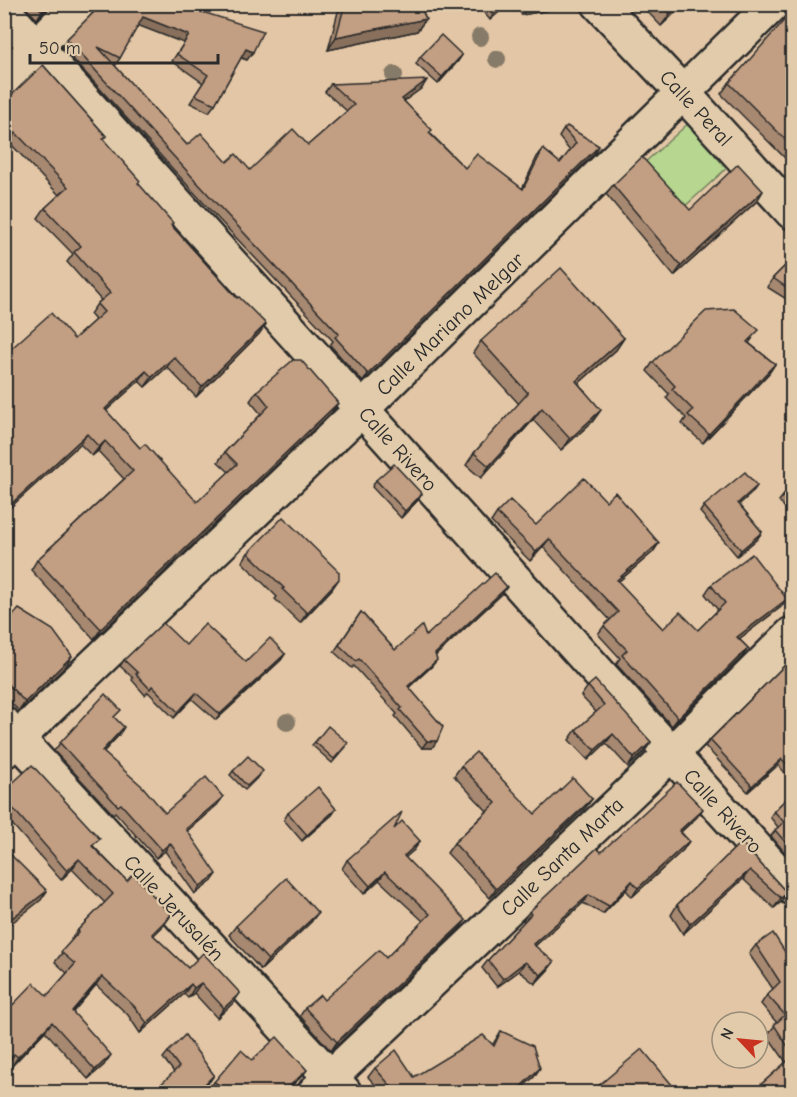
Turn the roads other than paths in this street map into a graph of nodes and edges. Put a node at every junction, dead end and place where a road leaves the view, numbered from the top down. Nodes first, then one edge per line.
1 (78, 4) edge
2 (599, 4) edge
3 (773, 4) edge
4 (4, 11) edge
5 (37, 47) junction
6 (4, 79) edge
7 (684, 94) junction
8 (792, 212) edge
9 (363, 409) junction
10 (792, 634) edge
11 (9, 738) edge
12 (672, 753) junction
13 (792, 888) edge
14 (330, 1088) edge

1 - 5 street
2 - 7 street, Calle Peral
3 - 7 street, Calle Mariano Melgar
4 - 5 street, Calle Rivero
5 - 6 street
5 - 9 street, Calle Rivero
7 - 8 street, Calle Peral
7 - 9 street, Calle Mariano Melgar
9 - 11 street, Calle Mariano Melgar
9 - 12 street, Calle Rivero
10 - 12 street, Calle Santa Marta
11 - 14 street, Calle Jerusalén
12 - 13 street, Calle Rivero
12 - 14 street, Calle Santa Marta

